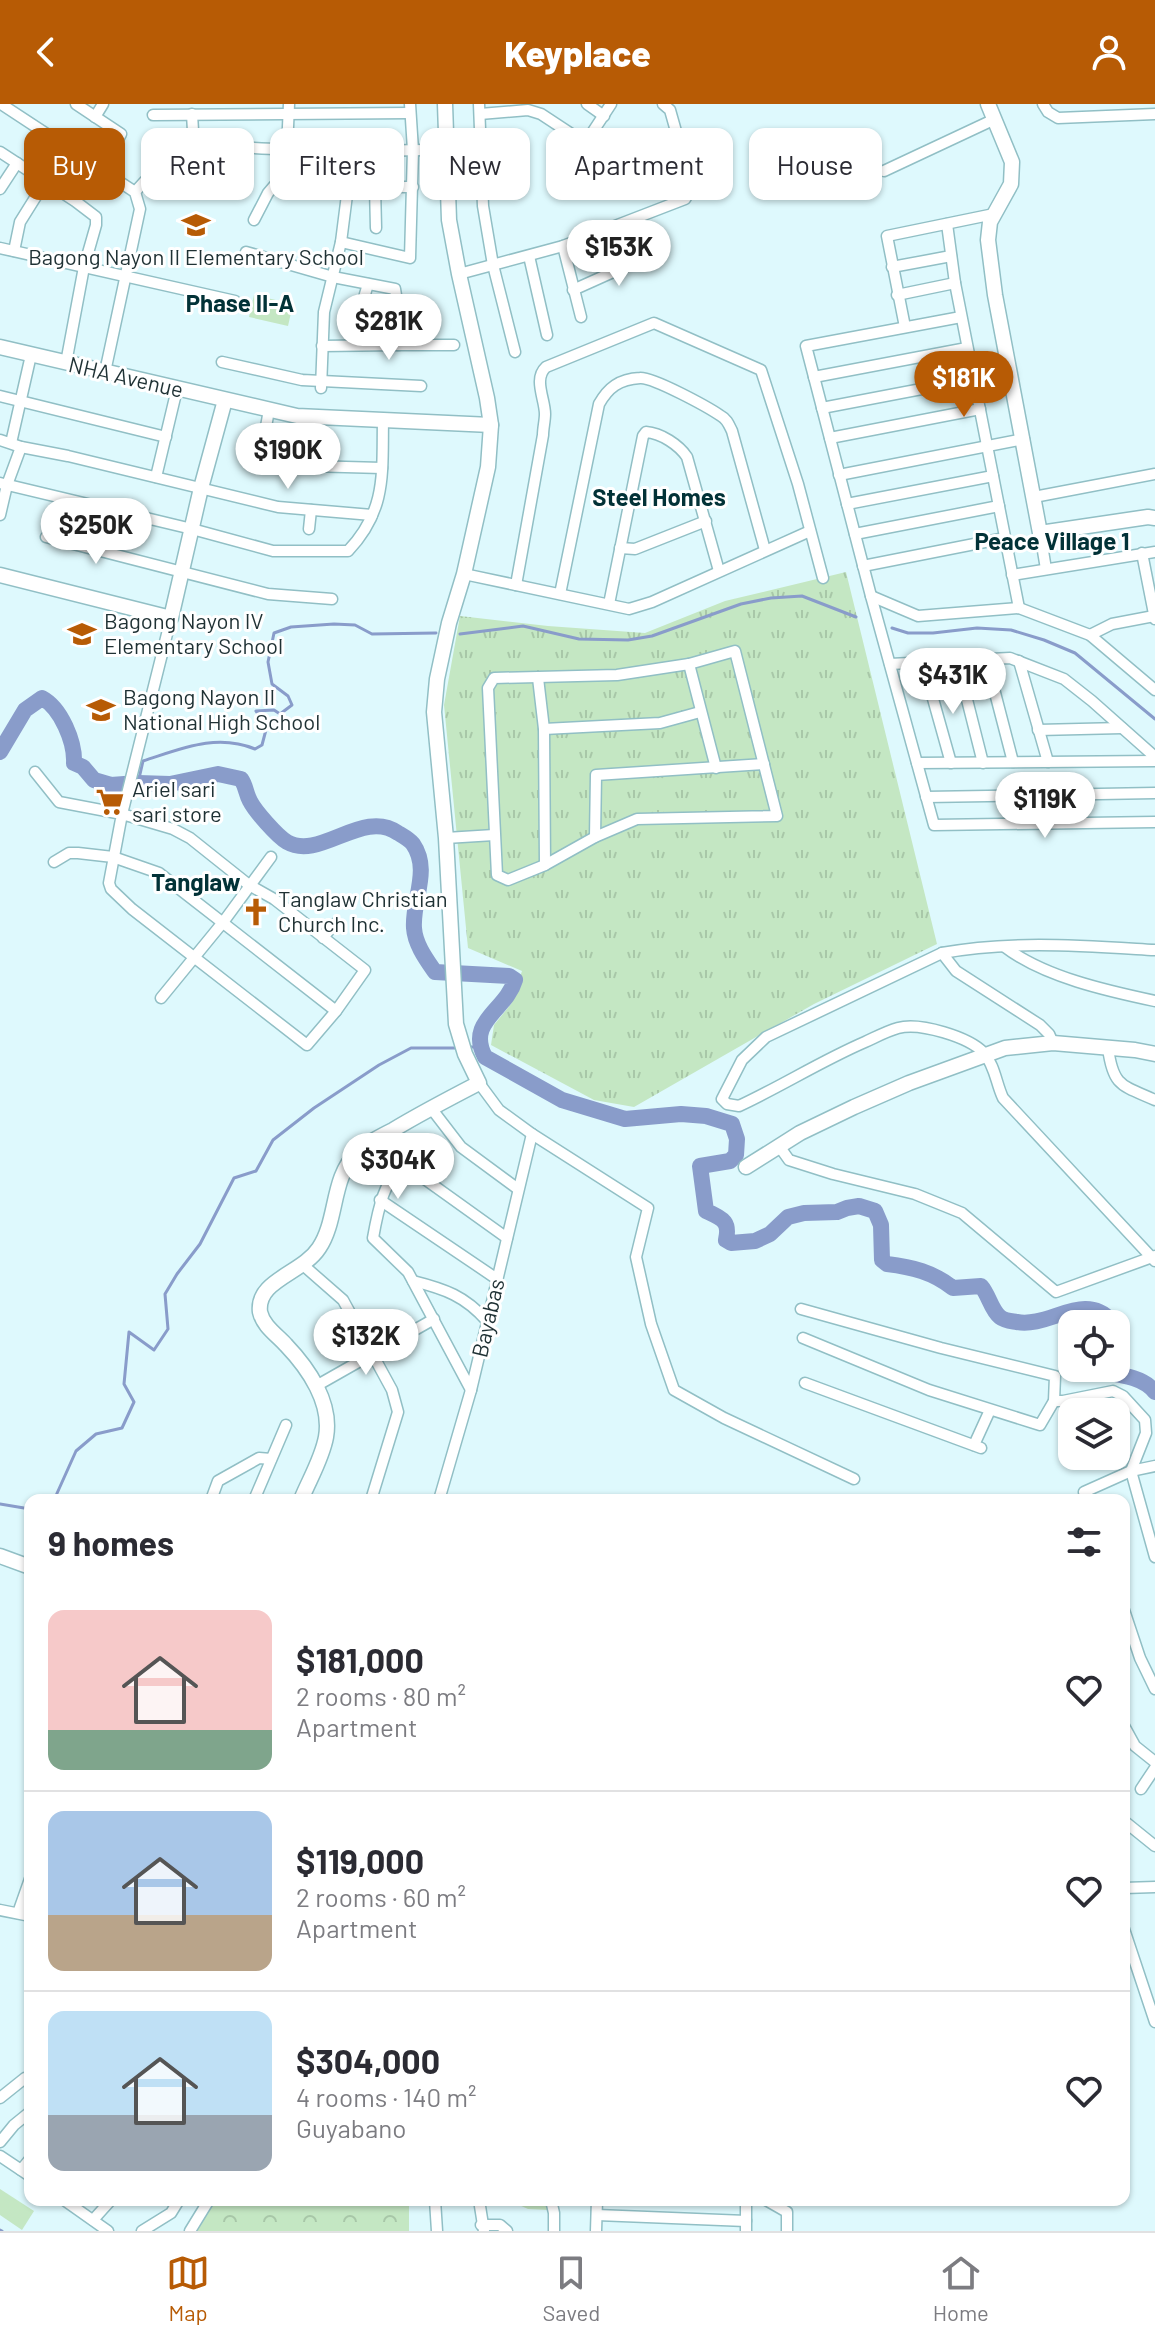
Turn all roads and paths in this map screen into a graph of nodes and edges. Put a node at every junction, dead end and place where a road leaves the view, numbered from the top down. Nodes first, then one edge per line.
1 (76, 104) edge
2 (103, 104) edge
3 (445, 104) edge
4 (587, 104) edge
5 (611, 104) edge
6 (663, 104) edge
7 (988, 104) edge
8 (1043, 104) edge
9 (7, 106) edge
10 (410, 108) edge
11 (289, 109) edge
12 (479, 109) edge
13 (192, 114) junction
14 (1155, 114) edge
15 (153, 115) dead end
16 (604, 116) junction
17 (95, 117) junction
18 (995, 119) junction
19 (39, 128) edge
20 (112, 128) edge
21 (193, 128) edge
22 (562, 128) edge
23 (596, 128) edge
24 (404, 150) edge
25 (413, 150) junction
26 (420, 150) edge
27 (0, 152) edge
28 (17, 163) junction
29 (24, 168) edge
30 (884, 171) dead end
31 (125, 186) edge
32 (141, 186) edge
33 (404, 187) edge
34 (413, 187) junction
35 (0, 189) edge
36 (270, 191) edge
37 (135, 192) junction
38 (34, 200) edge
39 (73, 200) edge
40 (346, 200) edge
41 (375, 200) edge
42 (994, 214) junction
43 (254, 220) dead end
44 (947, 224) junction
45 (376, 228) dead end
46 (341, 242) junction
47 (563, 246) junction
48 (0, 248) edge
49 (14, 251) junction
50 (246, 252) dead end
51 (651, 255) dead end
52 (529, 256) junction
53 (951, 256) junction
54 (493, 265) junction
55 (84, 267) junction
56 (892, 267) junction
57 (459, 274) junction
58 (126, 276) junction
59 (333, 277) junction
60 (955, 283) junction
61 (368, 284) junction
62 (573, 290) junction
63 (897, 295) junction
64 (235, 301) dead end
65 (581, 317) dead end
66 (961, 317) junction
67 (356, 325) dead end
68 (905, 327) junction
69 (547, 335) dead end
70 (398, 345) junction
71 (454, 345) dead end
72 (322, 346) junction
73 (0, 347) edge
74 (967, 348) junction
75 (515, 352) dead end
76 (31, 355) junction
77 (222, 362) dead end
78 (66, 363) junction
79 (105, 372) junction
80 (814, 377) junction
81 (974, 379) junction
82 (321, 385) junction
83 (421, 386) dead end
84 (177, 389) junction
85 (0, 396) edge
86 (225, 400) junction
87 (19, 401) junction
88 (822, 408) junction
89 (980, 409) junction
90 (269, 410) junction
91 (383, 421) junction
92 (491, 425) junction
93 (166, 437) junction
94 (830, 438) junction
95 (1024, 439) junction
96 (11, 443) edge
97 (987, 447) junction
98 (260, 460) dead end
99 (272, 465) dead end
100 (382, 468) junction
101 (1155, 474) edge
102 (839, 475) junction
103 (993, 476) junction
104 (156, 477) junction
105 (4, 484) edge
106 (201, 488) junction
107 (1034, 497) junction
108 (847, 504) junction
109 (999, 506) junction
110 (311, 510) junction
111 (0, 515) edge
112 (372, 515) junction
113 (1155, 518) edge
114 (706, 521) junction
115 (192, 529) junction
116 (309, 529) dead end
117 (810, 531) junction
118 (1040, 533) junction
119 (855, 534) junction
120 (46, 537) dead end
121 (1005, 538) junction
122 (620, 548) junction
123 (765, 550) junction
124 (1155, 552) edge
125 (1142, 553) junction
126 (863, 566) junction
127 (1046, 569) junction
128 (181, 571) junction
129 (719, 571) junction
130 (464, 574) junction
131 (0, 575) edge
132 (1012, 575) junction
133 (823, 578) dead end
134 (516, 585) junction
135 (560, 594) junction
136 (871, 596) junction
137 (332, 599) dead end
138 (609, 604) junction
139 (1019, 608) junction
140 (1155, 617) edge
141 (171, 618) junction
142 (1090, 635) junction
143 (986, 658) junction
144 (957, 660) junction
145 (1019, 661) junction
146 (923, 663) junction
147 (689, 664) junction
148 (890, 664) junction
149 (538, 678) junction
150 (1155, 690) edge
151 (700, 712) junction
152 (1122, 728) junction
153 (544, 729) junction
154 (1038, 730) junction
155 (1155, 759) edge
156 (1013, 762) junction
157 (1048, 762) junction
158 (917, 763) junction
159 (951, 763) junction
160 (983, 763) junction
161 (764, 764) junction
162 (716, 768) junction
163 (35, 772) dead end
164 (1155, 793) edge
165 (926, 797) junction
166 (122, 814) junction
167 (1155, 822) edge
168 (494, 835) junction
169 (595, 837) junction
170 (446, 838) junction
171 (113, 857) junction
172 (271, 857) dead end
173 (54, 862) dead end
174 (545, 865) junction
175 (249, 885) junction
176 (224, 921) junction
177 (334, 924) dead end
178 (323, 938) junction
179 (1005, 947) junction
180 (1155, 950) edge
181 (942, 953) junction
182 (194, 958) junction
183 (161, 998) dead end
184 (1155, 1001) edge
185 (336, 1011) junction
186 (1053, 1043) junction
187 (1108, 1048) junction
188 (1155, 1054) edge
189 (985, 1055) junction
190 (479, 1083) junction
191 (1155, 1100) edge
192 (431, 1108) junction
193 (388, 1132) junction
194 (532, 1134) junction
195 (779, 1146) junction
196 (405, 1157) junction
197 (746, 1167) dead end
198 (518, 1189) junction
199 (380, 1200) junction
200 (507, 1238) junction
201 (1154, 1258) edge
202 (303, 1265) junction
203 (497, 1279) junction
204 (413, 1281) junction
205 (801, 1309) dead end
206 (434, 1319) junction
207 (487, 1321) junction
208 (803, 1338) dead end
209 (373, 1354) junction
210 (805, 1383) dead end
211 (316, 1386) junction
212 (471, 1390) junction
213 (1054, 1401) junction
214 (990, 1410) junction
215 (286, 1425) dead end
216 (271, 1459) junction
217 (1155, 1466) edge
218 (1131, 1471) junction
219 (854, 1479) dead end
220 (213, 1494) edge
221 (256, 1494) edge
222 (303, 1494) edge
223 (373, 1494) edge
224 (441, 1494) edge
225 (1085, 1494) edge
226 (0, 1556) edge
227 (1155, 1557) edge
228 (24, 1565) edge
229 (1130, 1628) edge
230 (1155, 1689) edge
231 (1130, 1737) edge
232 (1135, 1746) junction
233 (1130, 1750) edge
234 (1155, 1762) edge
235 (1155, 1768) edge
236 (1141, 1789) dead end
237 (1130, 1826) edge
238 (1155, 1846) edge
239 (1155, 1887) edge
240 (1130, 1888) edge
241 (24, 1896) edge
242 (0, 1910) edge
243 (18, 1913) junction
244 (24, 1914) edge
245 (1130, 1947) edge
246 (1155, 2022) edge
247 (24, 2079) edge
248 (2, 2093) edge
249 (24, 2117) edge
250 (0, 2142) edge
251 (0, 2156) edge
252 (24, 2172) edge
253 (73, 2206) edge
254 (106, 2206) edge
255 (175, 2206) edge
256 (206, 2206) edge
257 (435, 2206) edge
258 (480, 2206) edge
259 (552, 2206) edge
260 (597, 2206) edge
261 (776, 2206) edge
262 (597, 2215) junction
263 (93, 2220) junction
264 (746, 2226) edge
265 (482, 2228) edge
266 (195, 2230) edge
267 (108, 2231) edge
268 (142, 2231) edge
269 (437, 2231) edge
270 (507, 2231) edge
271 (554, 2231) edge
272 (596, 2231) edge
273 (787, 2231) edge

1 - 17 street
2 - 17 street
3 - 57 street
4 - 16 street
5 - 16 street
6 - 47 street
7 - 18 street
8 - 14 street
9 - 19 street
10 - 11 street
10 - 25 street
11 - 13 street
12 - 22 street
12 - 54 street
13 - 15 street
13 - 21 street
16 - 23 street
17 - 20 street
18 - 30 street
18 - 42 street
24 - 25 street
25 - 26 street
25 - 34 street
27 - 28 street
28 - 29 street
28 - 35 street
31 - 37 street
32 - 37 street
33 - 34 street
34 - 46 street
36 - 43 street
37 - 58 street
38 - 49 street
39 - 55 street
40 - 46 street
41 - 45 street
42 - 44 street
42 - 95 street
44 - 53 street
44 - 56 street
46 - 59 street
47 - 52 street
47 - 62 street
48 - 49 street
49 - 55 street
50 - 59 street
51 - 62 street
52 - 54 street
52 - 69 street
53 - 56 street
53 - 60 street
54 - 57 street
54 - 75 street
55 - 58 street
55 - 78 street
56 - 63 street
57 - 92 street
58 - 64 street
58 - 79 street
59 - 61 street
59 - 72 street
60 - 63 street
60 - 66 street
61 - 67 street
61 - 70 street
62 - 65 street
63 - 68 street
66 - 68 street
66 - 74 street
68 - 80 street
70 - 71 street
70 - 72 street
72 - 82 street
73 - 76 street, NHA Avenue
74 - 80 street
74 - 81 street
76 - 78 street, NHA Avenue
76 - 87 street
77 - 82 street
78 - 79 street, NHA Avenue
79 - 84 street, NHA Avenue
80 - 88 street
81 - 88 street
81 - 89 street
82 - 83 street
84 - 86 street, NHA Avenue
84 - 93 street
85 - 87 street
86 - 90 street, NHA Avenue
86 - 106 street
87 - 93 street
87 - 96 street
88 - 94 street
89 - 94 street
89 - 97 street
90 - 91 street, NHA Avenue
90 - 98 street
91 - 92 street, NHA Avenue
91 - 100 street
92 - 130 street
93 - 104 street
94 - 102 street
95 - 97 street
95 - 107 street
96 - 104 street
96 - 105 street
97 - 102 street
97 - 103 street
99 - 100 street
100 - 112 street
101 - 107 street
102 - 108 street
103 - 108 street
103 - 109 street
104 - 106 street
105 - 111 street
105 - 115 street
106 - 110 street
106 - 115 street
107 - 118 street
108 - 119 street
109 - 119 street
109 - 121 street
110 - 112 street
110 - 116 street
112 - 115 street
113 - 118 street
114 - 122 street
114 - 122 street
114 - 129 street
115 - 128 street
117 - 123 street
117 - 133 street
117 - 134 street
118 - 127 street
119 - 126 street
120 - 128 street
121 - 126 street
121 - 132 street
122 - 138 street
123 - 129 street
123 - 135 street
124 - 125 street
125 - 127 street
125 - 140 street
126 - 136 street
127 - 132 street
128 - 137 street
128 - 141 street
129 - 138 street
130 - 134 street
130 - 170 street
131 - 141 street
132 - 139 street
134 - 135 street
135 - 138 street
136 - 139 street
136 - 148 street
139 - 142 street
140 - 142 street
141 - 166 street
142 - 150 street
143 - 144 street
143 - 145 street
143 - 156 street
144 - 146 street
144 - 160 street
145 - 152 street
145 - 154 street
146 - 148 street
146 - 159 street
147 - 149 street
147 - 151 street
147 - 161 street
148 - 158 street
149 - 153 street
149 - 168 street
151 - 153 street
151 - 162 street
152 - 154 street
152 - 155 street
153 - 174 street
154 - 157 street
155 - 157 street
156 - 157 street
156 - 160 street
158 - 159 street
158 - 165 street
159 - 160 street
161 - 162 street
161 - 169 street
162 - 169 street
163 - 166 street
164 - 165 street
165 - 167 street
166 - 171 street
166 - 175 street
168 - 170 street
168 - 174 street
169 - 174 street
170 - 190 street
171 - 173 street
171 - 176 street
171 - 182 street
172 - 175 street
175 - 176 street
175 - 178 street
176 - 182 street
176 - 185 street
177 - 178 street
178 - 185 street
179 - 180 street
179 - 181 street
179 - 184 street
181 - 186 street
181 - 189 street
182 - 183 street
182 - 185 street
186 - 187 street
186 - 189 street
187 - 188 street
187 - 191 street
189 - 195 street
189 - 201 street
190 - 192 street
190 - 194 street
192 - 193 street
192 - 198 street
193 - 196 street
193 - 202 street
194 - 198 street, Bayabas
194 - 219 street
195 - 197 street
195 - 201 street
196 - 199 street
196 - 200 street
198 - 200 street, Bayabas
199 - 203 street
199 - 204 street
200 - 203 street, Bayabas
202 - 209 street
202 - 211 street
203 - 207 street, Bayabas
204 - 206 street
204 - 207 street
205 - 213 street
206 - 209 street
206 - 212 street
207 - 212 street, Bayabas
208 - 214 street
209 - 211 street
209 - 223 street
210 - 214 street
211 - 222 street
212 - 224 street, Bayabas
213 - 214 street
213 - 218 street
215 - 216 street
216 - 220 street
216 - 221 street
217 - 218 street
218 - 225 street
218 - 227 street
226 - 228 street
229 - 230 street
231 - 232 street
232 - 233 street
232 - 234 street
235 - 236 street
237 - 238 street
239 - 240 street
241 - 243 street
242 - 243 street
243 - 244 street
245 - 246 street
247 - 248 street
249 - 250 street
251 - 252 street
253 - 263 street
254 - 263 street
255 - 268 street
256 - 266 street
257 - 269 street
258 - 265 street
259 - 271 street
260 - 262 street
261 - 273 street
262 - 264 street
262 - 272 street
263 - 267 street
265 - 270 street

